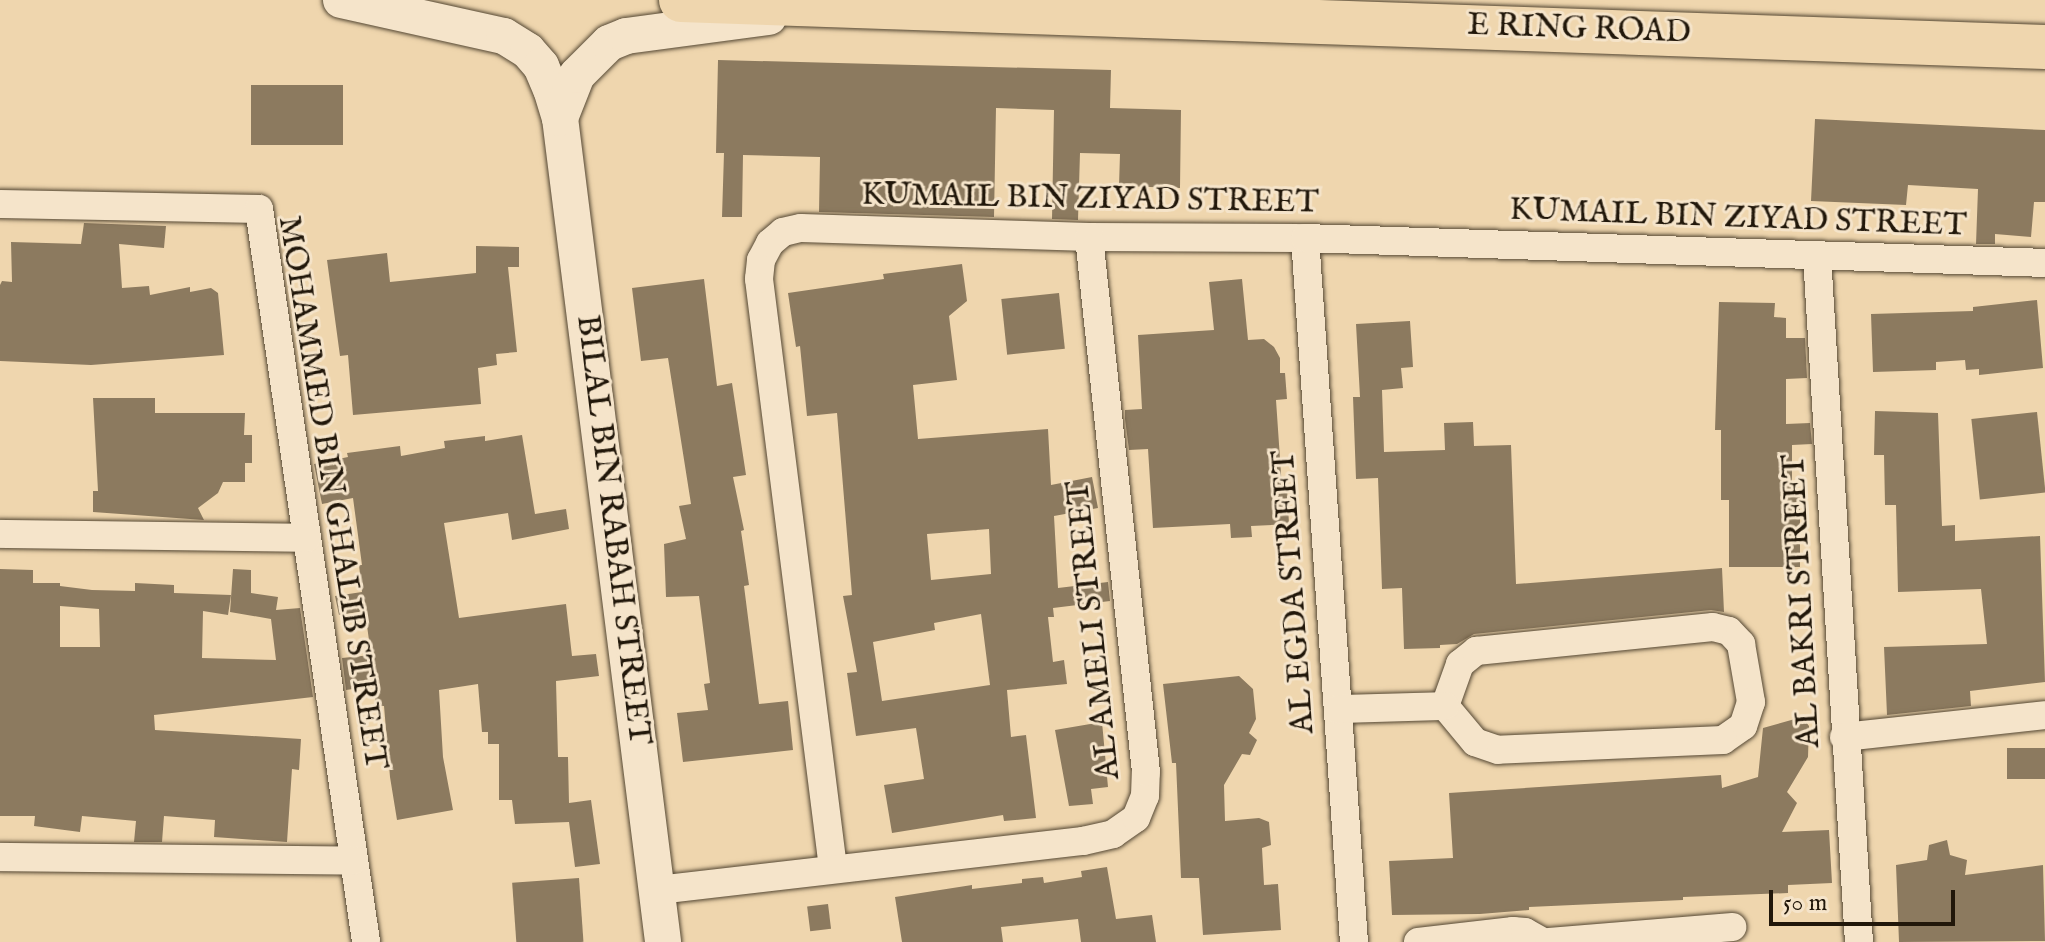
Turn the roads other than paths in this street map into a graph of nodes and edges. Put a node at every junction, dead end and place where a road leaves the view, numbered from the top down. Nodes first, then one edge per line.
1 (341, 0) edge
2 (681, 0) edge
3 (864, 5) junction
4 (2045, 47) edge
5 (560, 118) junction
6 (0, 204) edge
7 (1089, 237) junction
8 (1305, 238) junction
9 (1817, 256) junction
10 (2045, 263) edge
11 (0, 534) edge
12 (307, 538) junction
13 (1445, 706) junction
14 (1338, 709) junction
15 (2045, 715) edge
16 (1844, 737) junction
17 (0, 857) edge
18 (353, 861) junction
19 (833, 868) junction
20 (658, 890) junction
21 (1732, 927) dead end
22 (366, 942) edge
23 (663, 942) edge
24 (1354, 942) edge
25 (1418, 942) edge
26 (1546, 942) edge
27 (1859, 942) edge

1 - 5 street, BILAL BIN RABAH STREET
2 - 3 main road, E RING ROAD
3 - 4 main road, E RING ROAD
3 - 5 street, BILAL BIN RABAH STREET
5 - 20 street, BILAL BIN RABAH STREET
6 - 12 street, MOHAMMED BIN GHALIB STREET
7 - 8 street, KUMAIL BIN ZIYAD STREET
7 - 19 street, AL AMELI STREET
7 - 19 street, KUMAIL BIN ZIYAD STREET
8 - 9 street, KUMAIL BIN ZIYAD STREET
8 - 14 street, AL EGDA STREET
9 - 10 street, KUMAIL BIN ZIYAD STREET
9 - 16 street, AL BAKRI STREET
11 - 12 street
12 - 18 street, MOHAMMED BIN GHALIB STREET
13 - 13 street
13 - 14 street
14 - 24 street, AL EGDA STREET
15 - 16 street
16 - 27 street, AL BAKRI STREET
17 - 18 street
18 - 22 street, MOHAMMED BIN GHALIB STREET
19 - 20 street, AL AMELI STREET
20 - 23 street, BILAL BIN RABAH STREET
21 - 26 street
25 - 26 street

